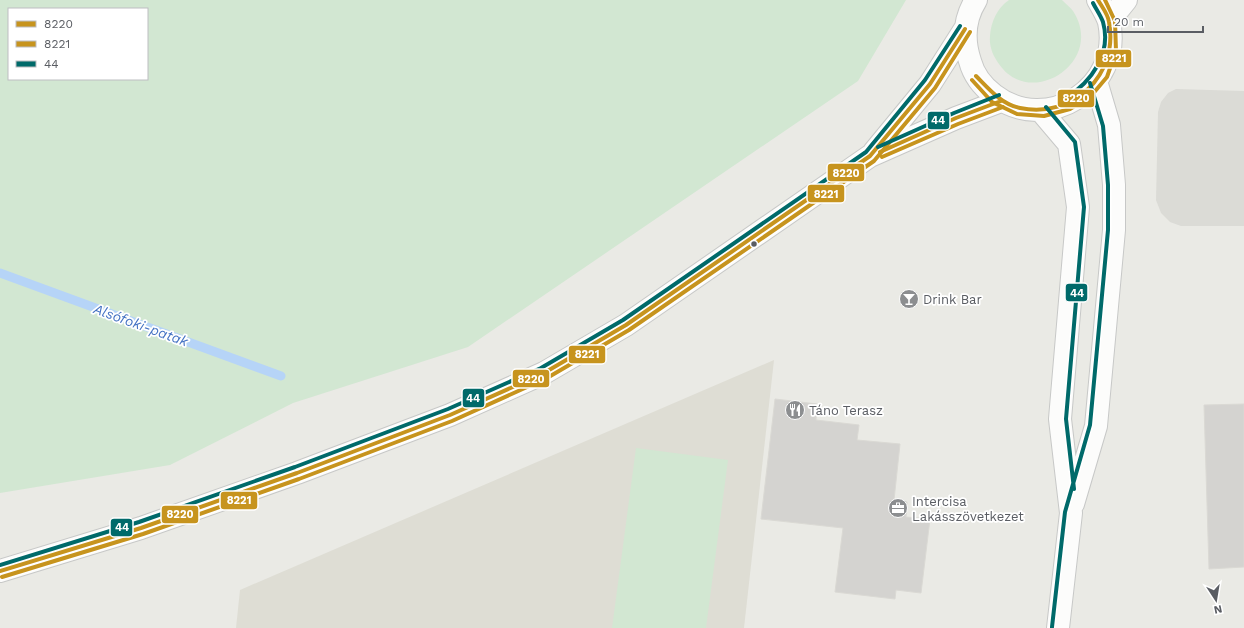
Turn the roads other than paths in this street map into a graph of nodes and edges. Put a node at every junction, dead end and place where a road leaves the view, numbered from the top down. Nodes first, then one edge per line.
1 (976, 0) edge
2 (1098, 0) edge
3 (1126, 0) edge
4 (1108, 21) junction
5 (965, 29) junction
6 (1096, 81) junction
7 (1001, 100) junction
8 (1040, 111) junction
9 (870, 156) junction
10 (1071, 513) junction
11 (0, 571) edge
12 (1058, 628) edge

1 - 5 street
2 - 4 street
3 - 4 street
4 - 6 street
5 - 7 street
5 - 9 street
6 - 8 street
6 - 10 street
7 - 8 street
7 - 9 street
8 - 10 street
9 - 11 street
10 - 12 street

